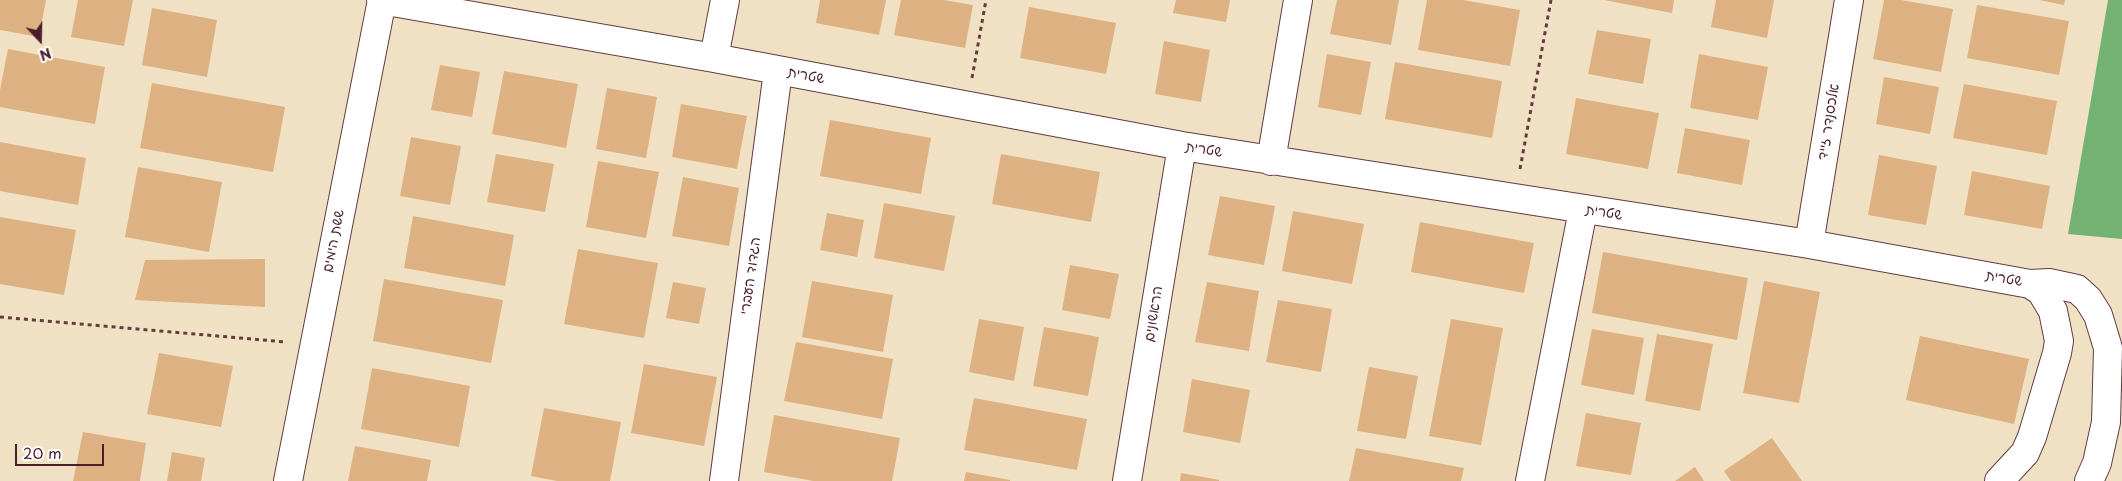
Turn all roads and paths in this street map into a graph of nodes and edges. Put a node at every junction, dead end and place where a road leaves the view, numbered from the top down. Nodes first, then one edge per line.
1 (381, 0) edge
2 (725, 0) edge
3 (986, 0) edge
4 (1298, 0) edge
5 (1551, 0) edge
6 (1849, 0) edge
7 (714, 58) junction
8 (778, 71) junction
9 (967, 106) junction
10 (1182, 146) junction
11 (1271, 160) junction
12 (1514, 199) junction
13 (1584, 210) junction
14 (1809, 244) junction
15 (2030, 284) junction
16 (0, 317) edge
17 (314, 345) junction
18 (2001, 480) edge
19 (288, 481) edge
20 (724, 481) edge
21 (1127, 481) edge
22 (1530, 481) edge
23 (2030, 481) edge
24 (2089, 481) edge

1 - 7 street, שטרית
1 - 17 street, ששת הימים
2 - 7 street
3 - 9 path
4 - 11 street
5 - 12 path
6 - 14 street, אלכסנדר זייד
7 - 8 street, שטרית
8 - 9 street, שטרית
8 - 20 street, הגדוד העברי
9 - 10 street, שטרית
10 - 11 street, שטרית
10 - 21 street, הראשונים
11 - 12 street, שטרית
12 - 13 street, שטרית
13 - 14 street, שטרית
13 - 22 street
14 - 15 street, שטרית
15 - 18 street
15 - 24 street, שטרית
16 - 17 path
17 - 19 street, ששת הימים
18 - 23 street

